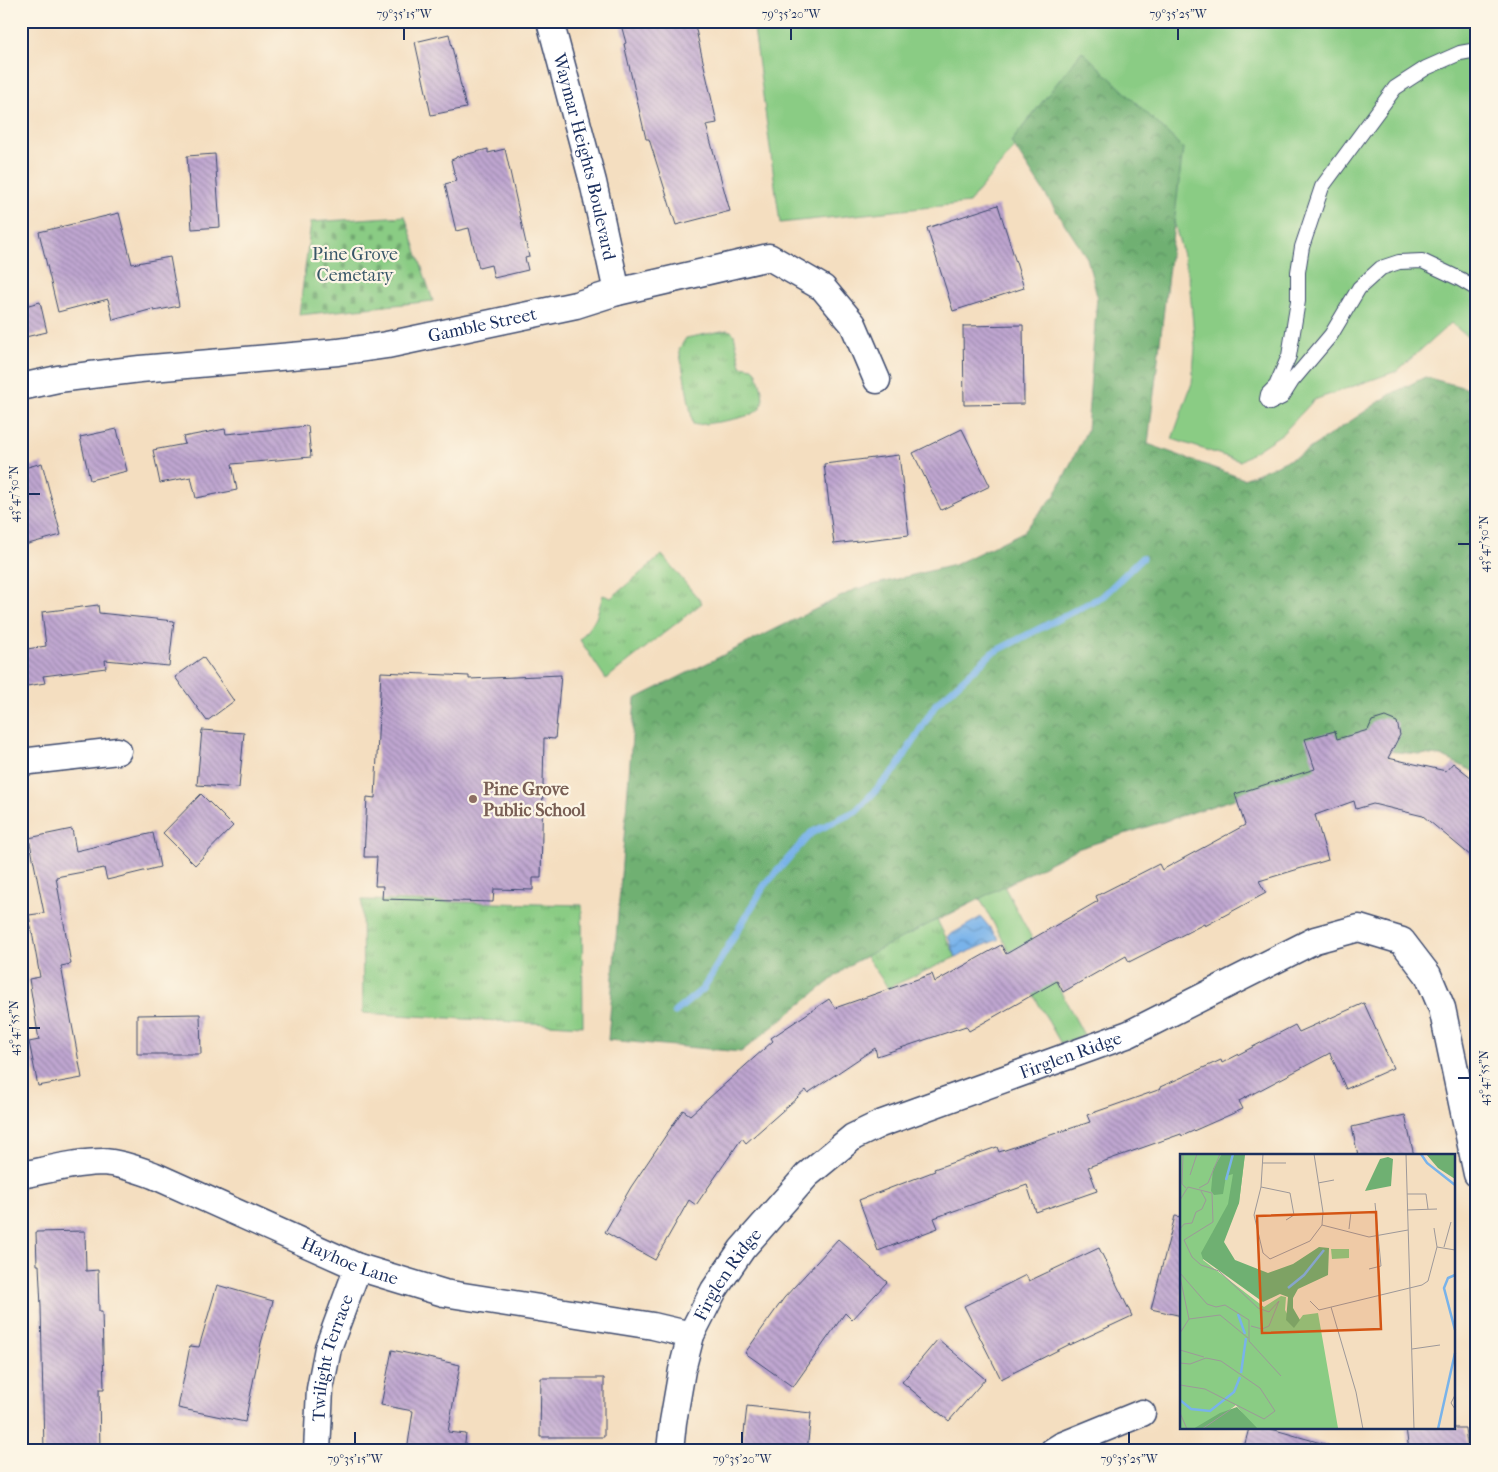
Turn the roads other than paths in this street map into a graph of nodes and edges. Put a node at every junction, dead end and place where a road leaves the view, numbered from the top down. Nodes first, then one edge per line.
1 (550, 21) edge
2 (1477, 50) edge
3 (1477, 289) edge
4 (617, 292) junction
5 (877, 380) dead end
6 (21, 386) edge
7 (118, 751) dead end
8 (21, 762) edge
9 (1477, 1174) edge
10 (21, 1175) edge
11 (358, 1267) junction
12 (691, 1335) junction
13 (1142, 1413) dead end
14 (316, 1451) edge
15 (670, 1451) edge
16 (1053, 1451) edge

1 - 4 street, Waymar Heights Boulevard
2 - 3 lane
4 - 5 street, Gamble Street
4 - 6 street, Gamble Street
7 - 8 street
9 - 12 street, Firglen Ridge
10 - 11 street, Hayhoe Lane
11 - 12 street, Hayhoe Lane
11 - 14 street, Twilight Terrace
12 - 15 street, Firglen Ridge
13 - 16 street

